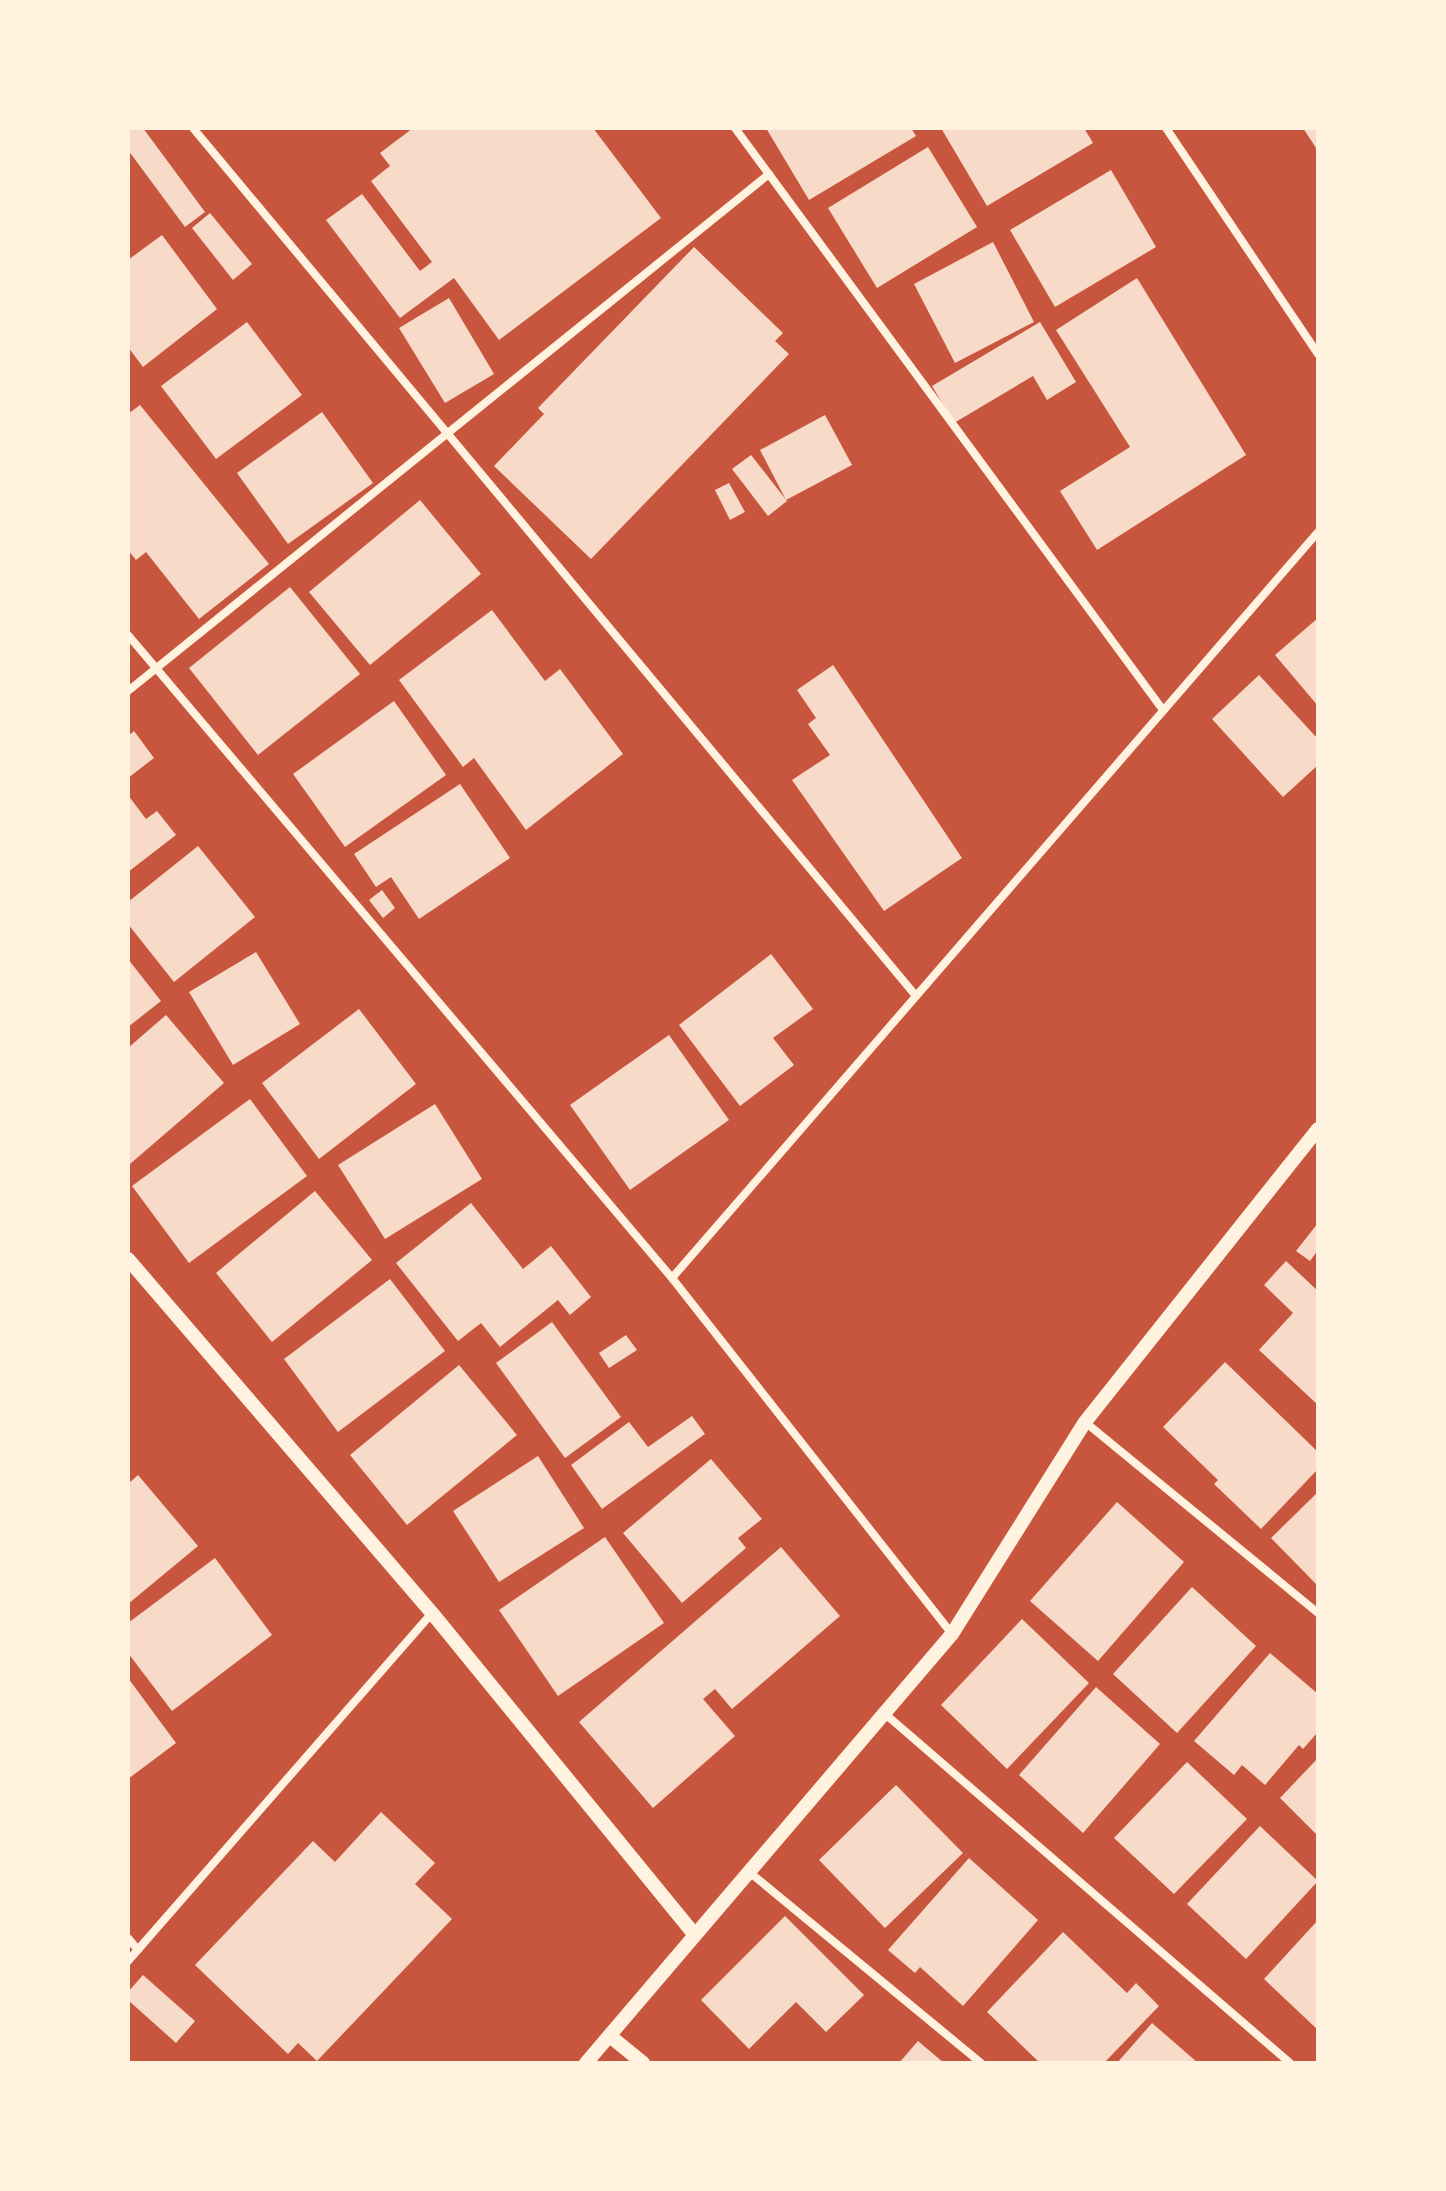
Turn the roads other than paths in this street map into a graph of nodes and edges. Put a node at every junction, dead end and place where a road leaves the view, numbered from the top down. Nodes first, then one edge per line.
1 (193, 128) edge
2 (735, 128) edge
3 (1166, 128) edge
4 (769, 174) junction
5 (1318, 354) edge
6 (447, 433) junction
7 (1318, 532) edge
8 (128, 635) edge
9 (156, 668) junction
10 (128, 691) edge
11 (1163, 710) junction
12 (916, 996) junction
13 (1318, 1129) edge
14 (128, 1259) edge
15 (672, 1278) junction
16 (1085, 1422) junction
17 (432, 1613) junction
18 (1318, 1613) edge
19 (952, 1634) junction
20 (884, 1713) junction
21 (748, 1871) junction
22 (694, 1934) junction
23 (128, 1938) edge
24 (138, 1950) junction
25 (128, 1961) edge
26 (610, 2036) junction
27 (586, 2063) edge
28 (643, 2063) edge
29 (981, 2063) edge
30 (1290, 2063) edge

1 - 6 street
2 - 4 street
3 - 5 street
4 - 6 street
4 - 11 street
6 - 9 street
6 - 12 street
7 - 11 street
8 - 9 street
9 - 10 street
9 - 15 street
11 - 12 street
12 - 15 street
13 - 16 street
14 - 17 street
15 - 19 street
16 - 18 street
16 - 19 street
17 - 22 street
17 - 24 street
19 - 20 street
20 - 21 street
20 - 30 street
21 - 22 street
21 - 29 street
22 - 26 street
23 - 24 street
24 - 25 street
26 - 27 street
26 - 28 street

